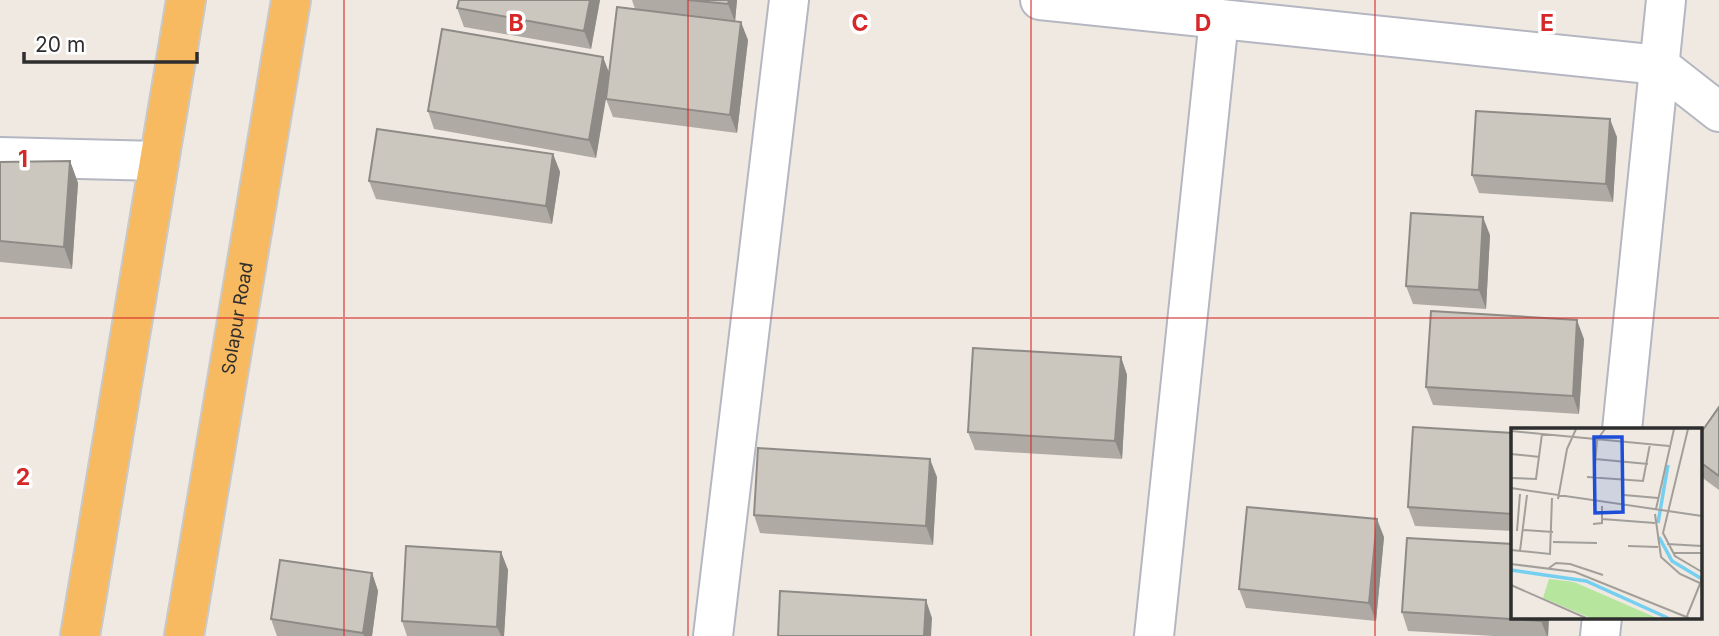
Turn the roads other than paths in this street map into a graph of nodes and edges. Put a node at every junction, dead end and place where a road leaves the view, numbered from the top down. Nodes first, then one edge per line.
1 (186, 0) edge
2 (291, 0) edge
3 (789, 0) edge
4 (1040, 0) edge
5 (1666, 0) edge
6 (1219, 19) junction
7 (1659, 65) junction
8 (1719, 112) edge
9 (0, 157) edge
10 (159, 161) junction
11 (1622, 428) edge
12 (80, 636) edge
13 (184, 636) edge
14 (713, 636) edge
15 (1154, 636) edge

1 - 10 highway
2 - 13 highway, Solapur Road
3 - 14 street
4 - 6 street
5 - 7 street
6 - 7 street
6 - 15 street
7 - 8 street
7 - 11 street
9 - 10 street
10 - 12 highway

